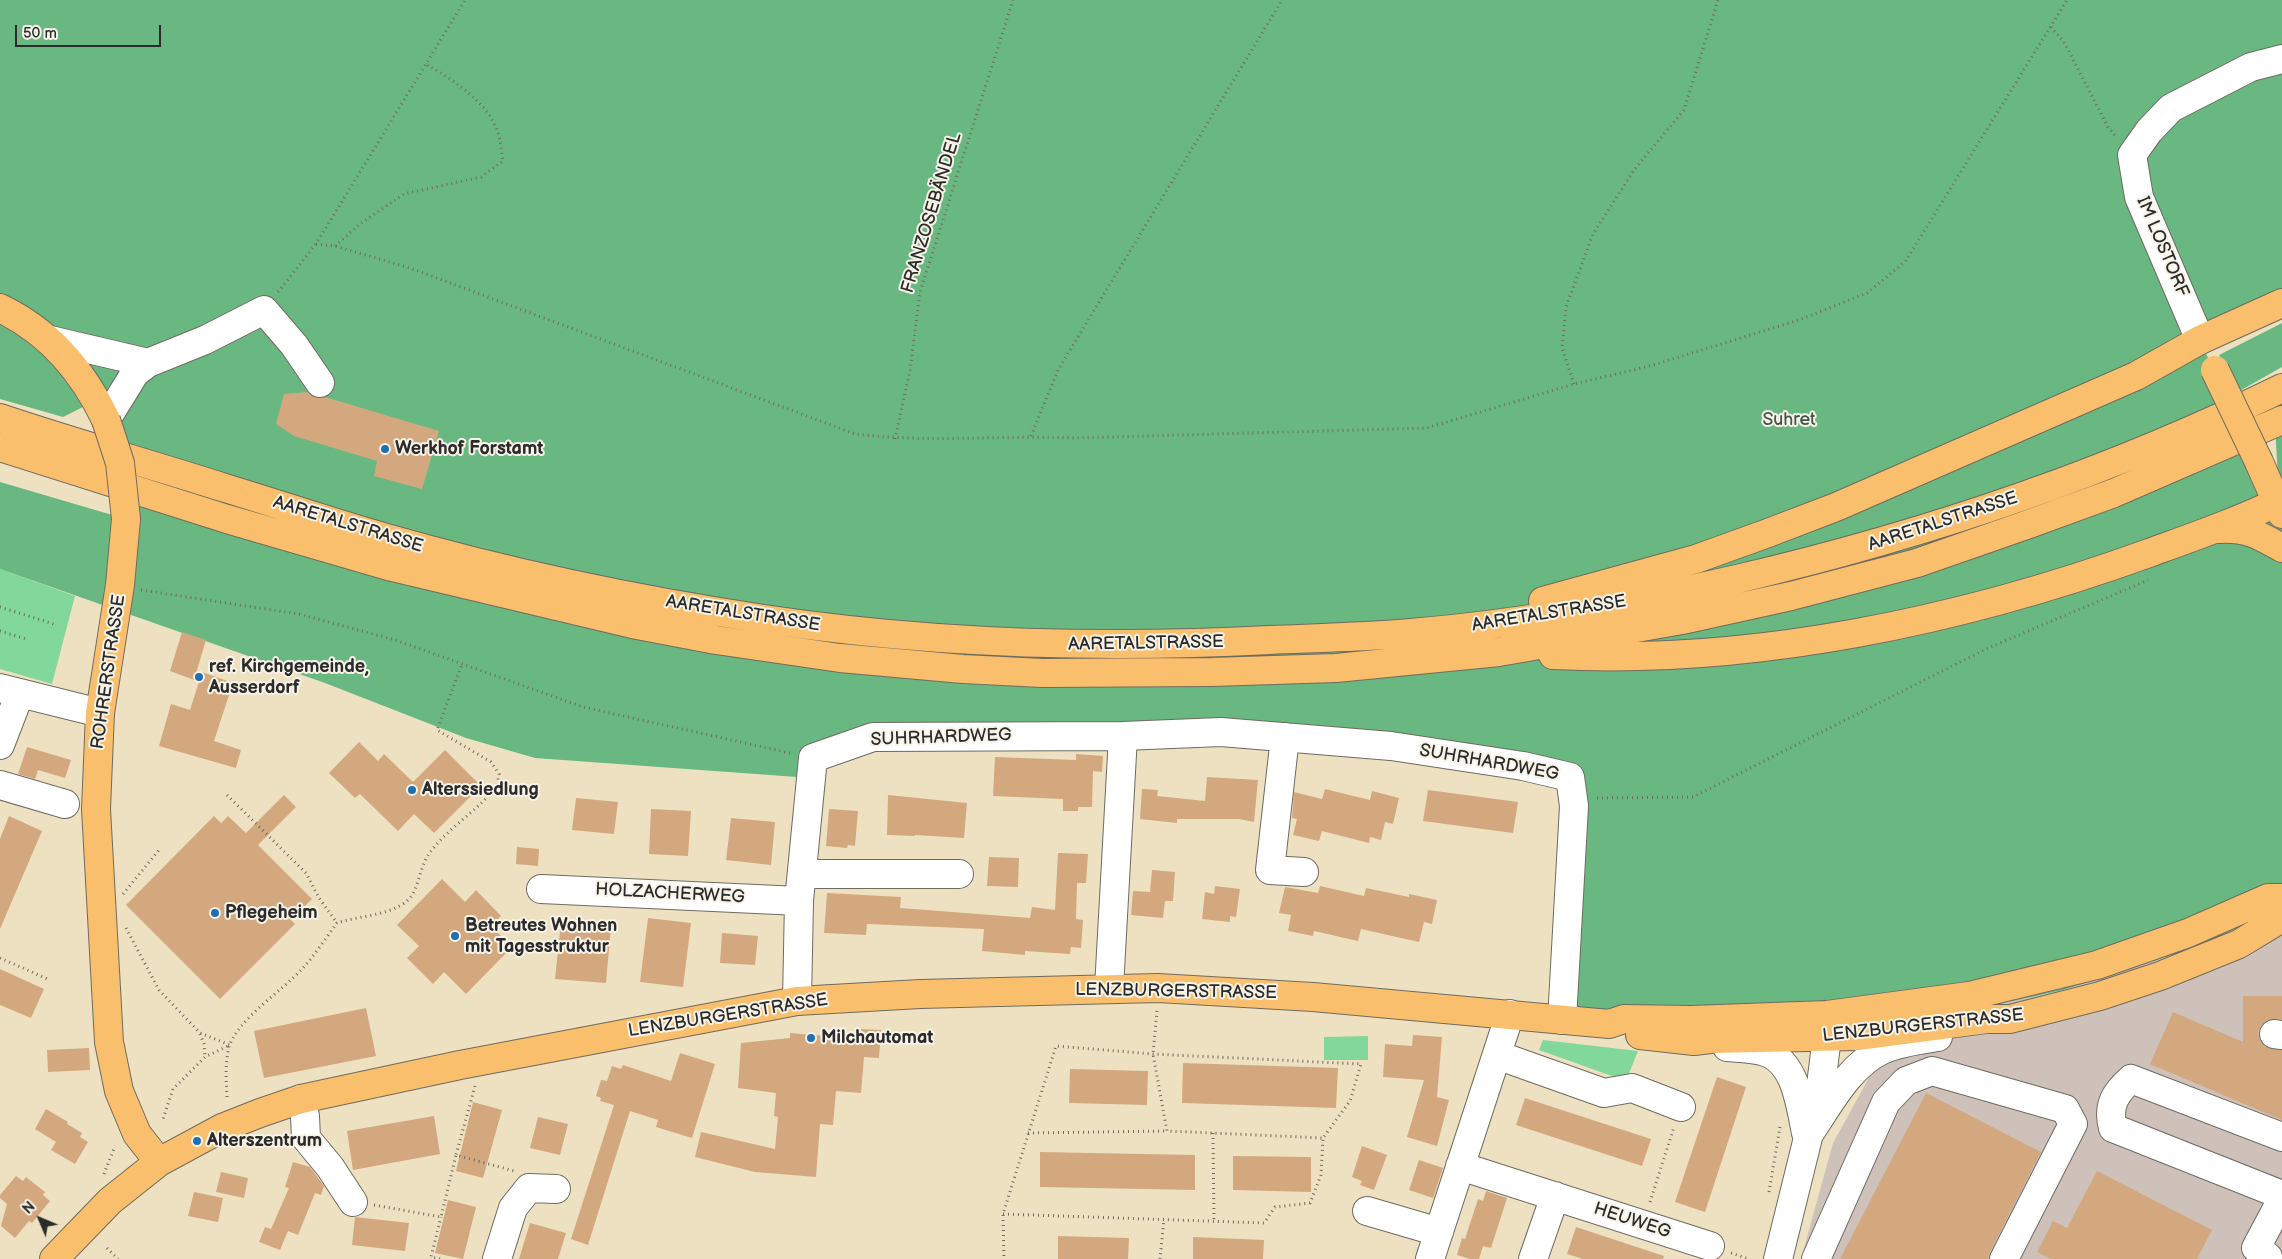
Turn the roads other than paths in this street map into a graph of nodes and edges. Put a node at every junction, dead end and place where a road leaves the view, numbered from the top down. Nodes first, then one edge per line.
1 (2282, 59) edge
2 (2282, 303) edge
3 (0, 308) edge
4 (50, 340) junction
5 (2200, 340) junction
6 (148, 363) junction
7 (320, 383) dead end
8 (2282, 388) edge
9 (101, 410) junction
10 (0, 418) edge
11 (2282, 420) edge
12 (0, 447) edge
13 (2280, 506) edge
14 (2215, 529) junction
15 (2282, 548) edge
16 (1408, 634) junction
17 (1499, 652) junction
18 (10, 691) edge
19 (100, 713) junction
20 (1123, 736) junction
21 (1285, 737) junction
22 (0, 745) edge
23 (0, 785) edge
24 (65, 804) dead end
25 (1304, 872) dead end
26 (803, 874) junction
27 (959, 874) dead end
28 (541, 889) dead end
29 (2278, 899) edge
30 (799, 901) junction
31 (2282, 928) edge
32 (2239, 944) junction
33 (1109, 988) junction
34 (798, 1001) junction
35 (1510, 1014) junction
36 (2010, 1019) junction
37 (1562, 1020) junction
38 (1609, 1024) junction
39 (1827, 1026) junction
40 (1694, 1041) junction
41 (1497, 1055) junction
42 (301, 1099) junction
43 (1681, 1107) road end
44 (1807, 1137) junction
45 (2282, 1137) edge
46 (159, 1162) junction
47 (1460, 1166) junction
48 (556, 1190) dead end
49 (2282, 1195) edge
50 (1555, 1196) junction
51 (2282, 1200) edge
52 (353, 1202) road end
53 (1368, 1212) dead end
54 (1438, 1232) junction
55 (1710, 1246) dead end
56 (2268, 1258) edge
57 (54, 1259) edge
58 (496, 1259) edge
59 (1430, 1259) edge
60 (1533, 1259) edge
61 (1778, 1259) edge
62 (1816, 1259) edge
63 (2004, 1259) edge

1 - 5 street, IM LOSTORF
2 - 5 main road
3 - 4 main road, ROHRERSTRASSE
4 - 6 street
4 - 9 main road, ROHRERSTRASSE
5 - 13 main road, bridge
5 - 16 main road
6 - 7 street
6 - 9 street
8 - 16 main road, AARETALSTRASSE
9 - 19 main road, ROHRERSTRASSE, bridge
10 - 16 main road, AARETALSTRASSE
11 - 17 main road, AARETALSTRASSE
12 - 17 main road, AARETALSTRASSE
13 - 14 main road
14 - 15 main road
14 - 17 main road
18 - 19 street
18 - 22 street
19 - 46 main road, ROHRERSTRASSE
20 - 21 street, SUHRHARDWEG
20 - 26 street, SUHRHARDWEG
20 - 33 street
21 - 25 street
21 - 37 street, SUHRHARDWEG
23 - 24 street
26 - 27 street
26 - 30 street
28 - 30 street, HOLZACHERWEG
29 - 32 main road, LENZBURGERSTRASSE
29 - 39 main road, LENZBURGERSTRASSE
30 - 34 street
31 - 32 main road
32 - 36 main road, LENZBURGERSTRASSE
33 - 34 main road, LENZBURGERSTRASSE
33 - 35 main road, LENZBURGERSTRASSE
34 - 42 main road, LENZBURGERSTRASSE
35 - 37 main road, LENZBURGERSTRASSE
35 - 41 street
36 - 39 main road, LENZBURGERSTRASSE
36 - 44 street
37 - 38 main road, LENZBURGERSTRASSE
38 - 39 main road, LENZBURGERSTRASSE
38 - 40 main road, LENZBURGERSTRASSE
39 - 40 main road, LENZBURGERSTRASSE
39 - 44 street
40 - 44 street
41 - 43 street
41 - 47 street
42 - 46 main road, LENZBURGERSTRASSE
42 - 52 street
44 - 61 street
45 - 49 street
46 - 57 main road, LENZBURGERSTRASSE
47 - 50 street, HEUWEG
47 - 54 street
48 - 58 street
50 - 55 street, HEUWEG
50 - 60 street
51 - 56 street
53 - 54 street
54 - 59 street
62 - 63 street

